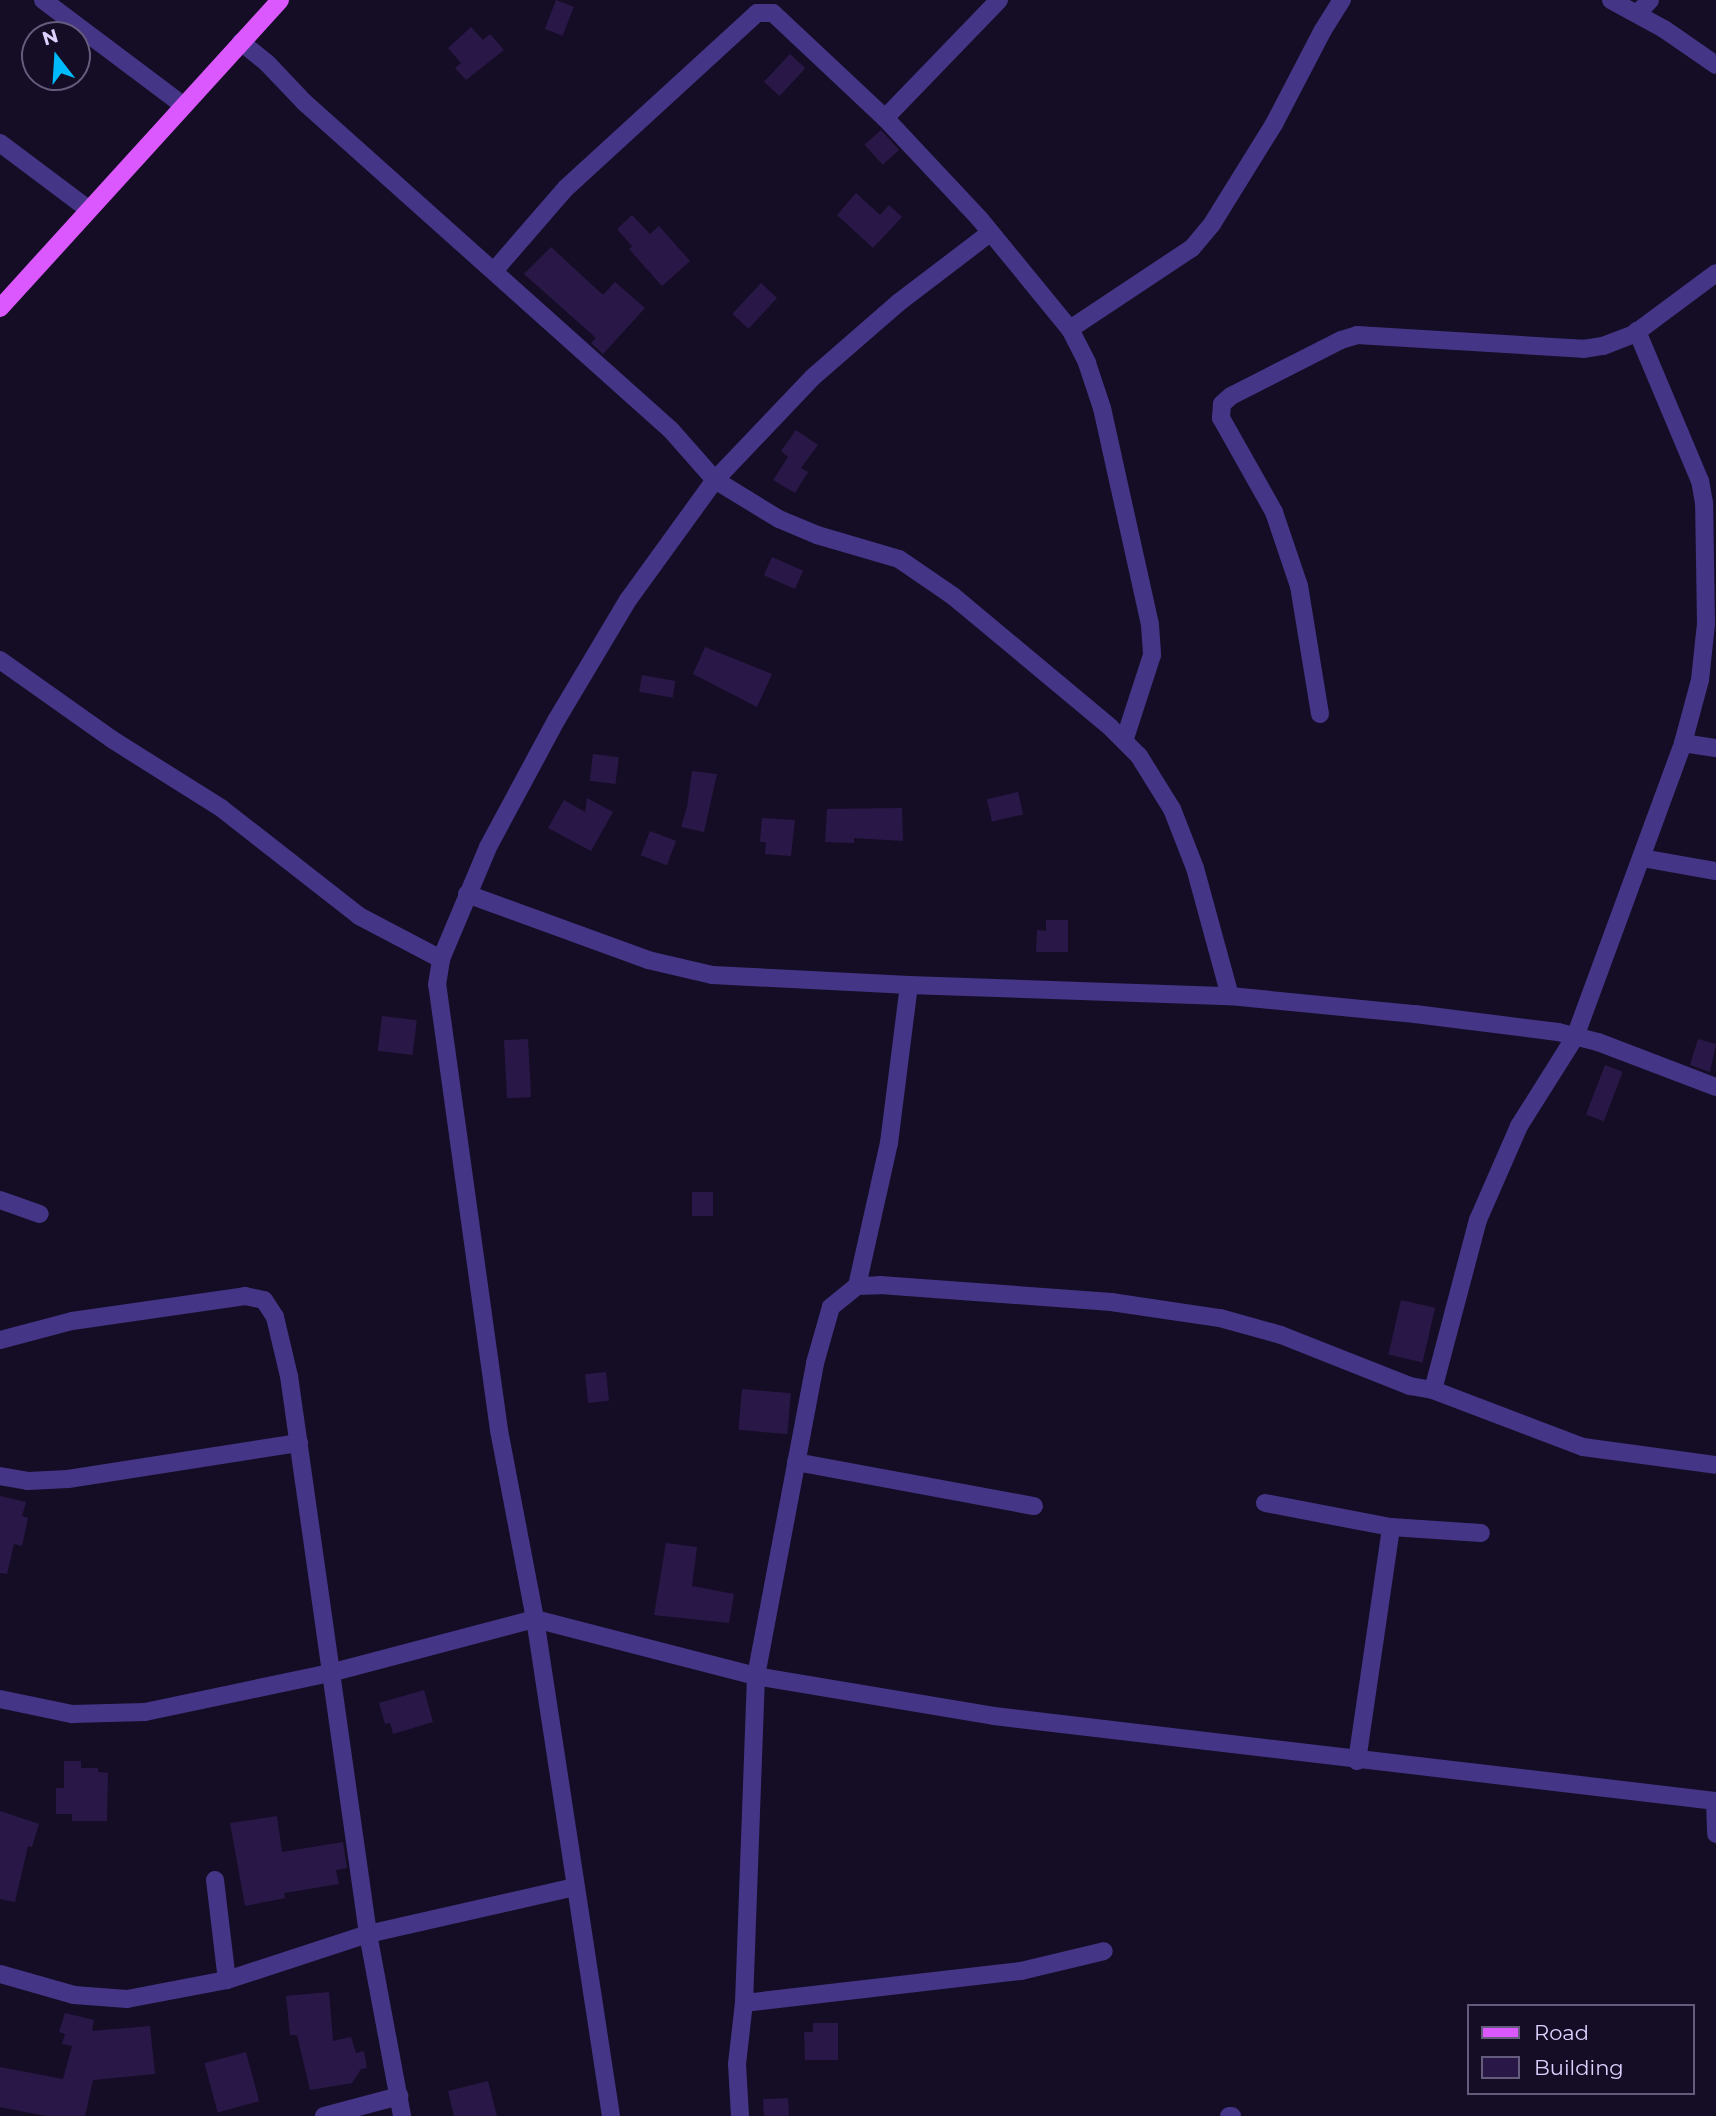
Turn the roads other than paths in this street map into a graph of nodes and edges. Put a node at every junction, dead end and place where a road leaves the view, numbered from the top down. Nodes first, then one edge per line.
1 (43, 0) edge
2 (280, 0) edge
3 (999, 0) edge
4 (1342, 0) edge
5 (1611, 0) edge
6 (1650, 0) edge
7 (1637, 14) junction
8 (241, 42) junction
9 (1716, 65) edge
10 (183, 105) junction
11 (885, 118) junction
12 (0, 143) edge
13 (88, 209) junction
14 (990, 233) junction
15 (494, 271) junction
16 (1716, 273) edge
17 (0, 308) edge
18 (1070, 329) junction
19 (1637, 331) junction
20 (715, 480) junction
21 (0, 660) edge
22 (1321, 714) dead end
23 (1124, 741) junction
24 (1682, 743) junction
25 (1716, 748) edge
26 (1642, 858) junction
27 (1716, 871) edge
28 (467, 894) junction
29 (441, 959) junction
30 (909, 985) junction
31 (1230, 996) junction
32 (1575, 1037) junction
33 (1716, 1087) edge
34 (0, 1200) edge
35 (40, 1214) dead end
36 (857, 1286) junction
37 (0, 1340) edge
38 (1433, 1390) junction
39 (299, 1443) junction
40 (796, 1462) junction
41 (1716, 1465) edge
42 (0, 1476) edge
43 (1265, 1503) dead end
44 (1034, 1506) dead end
45 (1391, 1527) junction
46 (1482, 1534) dead end
47 (535, 1619) junction
48 (330, 1673) junction
49 (756, 1676) junction
50 (0, 1699) edge
51 (1357, 1761) junction
52 (1716, 1801) edge
53 (1716, 1834) edge
54 (215, 1880) dead end
55 (575, 1887) junction
56 (368, 1934) junction
57 (1104, 1951) dead end
58 (0, 1974) edge
59 (227, 1980) junction
60 (744, 2003) junction
61 (399, 2096) junction
62 (324, 2116) edge
63 (402, 2116) edge
64 (611, 2116) edge
65 (740, 2116) edge

1 - 10 street
2 - 8 main road
3 - 11 street
4 - 18 street
5 - 7 street
6 - 7 street
7 - 9 street
8 - 10 main road
8 - 15 street
10 - 13 main road
11 - 14 street
11 - 15 street
12 - 13 street
13 - 17 main road
14 - 18 street
14 - 20 street
15 - 20 street
16 - 19 street
18 - 23 street
19 - 22 street
19 - 24 street
20 - 23 street
20 - 28 street
21 - 29 street
23 - 31 street
24 - 25 street
24 - 26 street
26 - 27 street
26 - 32 street
28 - 29 street
28 - 30 street
29 - 47 street
30 - 31 street
30 - 36 street
31 - 32 street
32 - 33 street
32 - 38 street
34 - 35 street
36 - 38 street
36 - 40 street
37 - 39 street
38 - 41 street
39 - 42 street
39 - 48 street
40 - 44 street
40 - 49 street
43 - 45 street
45 - 46 street
45 - 51 street
47 - 48 street
47 - 49 street
47 - 55 street
48 - 50 street
48 - 56 street
49 - 51 street
49 - 60 street
51 - 52 street
52 - 53 street
54 - 59 street
55 - 56 street
55 - 64 street
56 - 59 street
56 - 61 street
57 - 60 street
58 - 59 street
60 - 65 street
61 - 62 street
61 - 63 street

